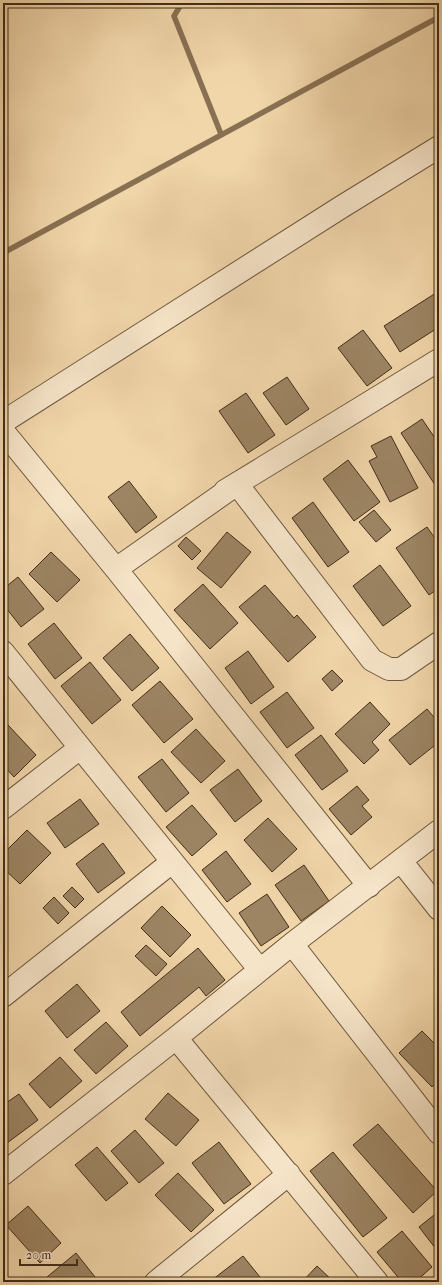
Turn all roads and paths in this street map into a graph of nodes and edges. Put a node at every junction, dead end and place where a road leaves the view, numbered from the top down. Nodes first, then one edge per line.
1 (439, 147) edge
2 (439, 360) edge
3 (3, 422) edge
4 (3, 431) edge
5 (237, 484) junction
6 (113, 566) junction
7 (439, 644) edge
8 (3, 652) edge
9 (80, 748) junction
10 (3, 808) edge
11 (439, 831) edge
12 (401, 861) junction
13 (172, 862) junction
14 (369, 886) junction
15 (439, 909) edge
16 (292, 944) junction
17 (260, 970) junction
18 (3, 996) edge
19 (176, 1038) junction
20 (439, 1132) edge
21 (3, 1174) edge
22 (289, 1174) junction
23 (156, 1282) edge
24 (377, 1282) edge

1 - 3 street
2 - 5 street
4 - 6 street
5 - 6 street
5 - 7 street
6 - 14 street
8 - 9 street
9 - 10 street
9 - 13 street
11 - 12 street
12 - 14 street
12 - 15 street
13 - 17 street
13 - 18 street
14 - 16 street
16 - 17 street
16 - 20 street
17 - 19 street
19 - 21 street
19 - 22 street
22 - 23 street
22 - 24 street

